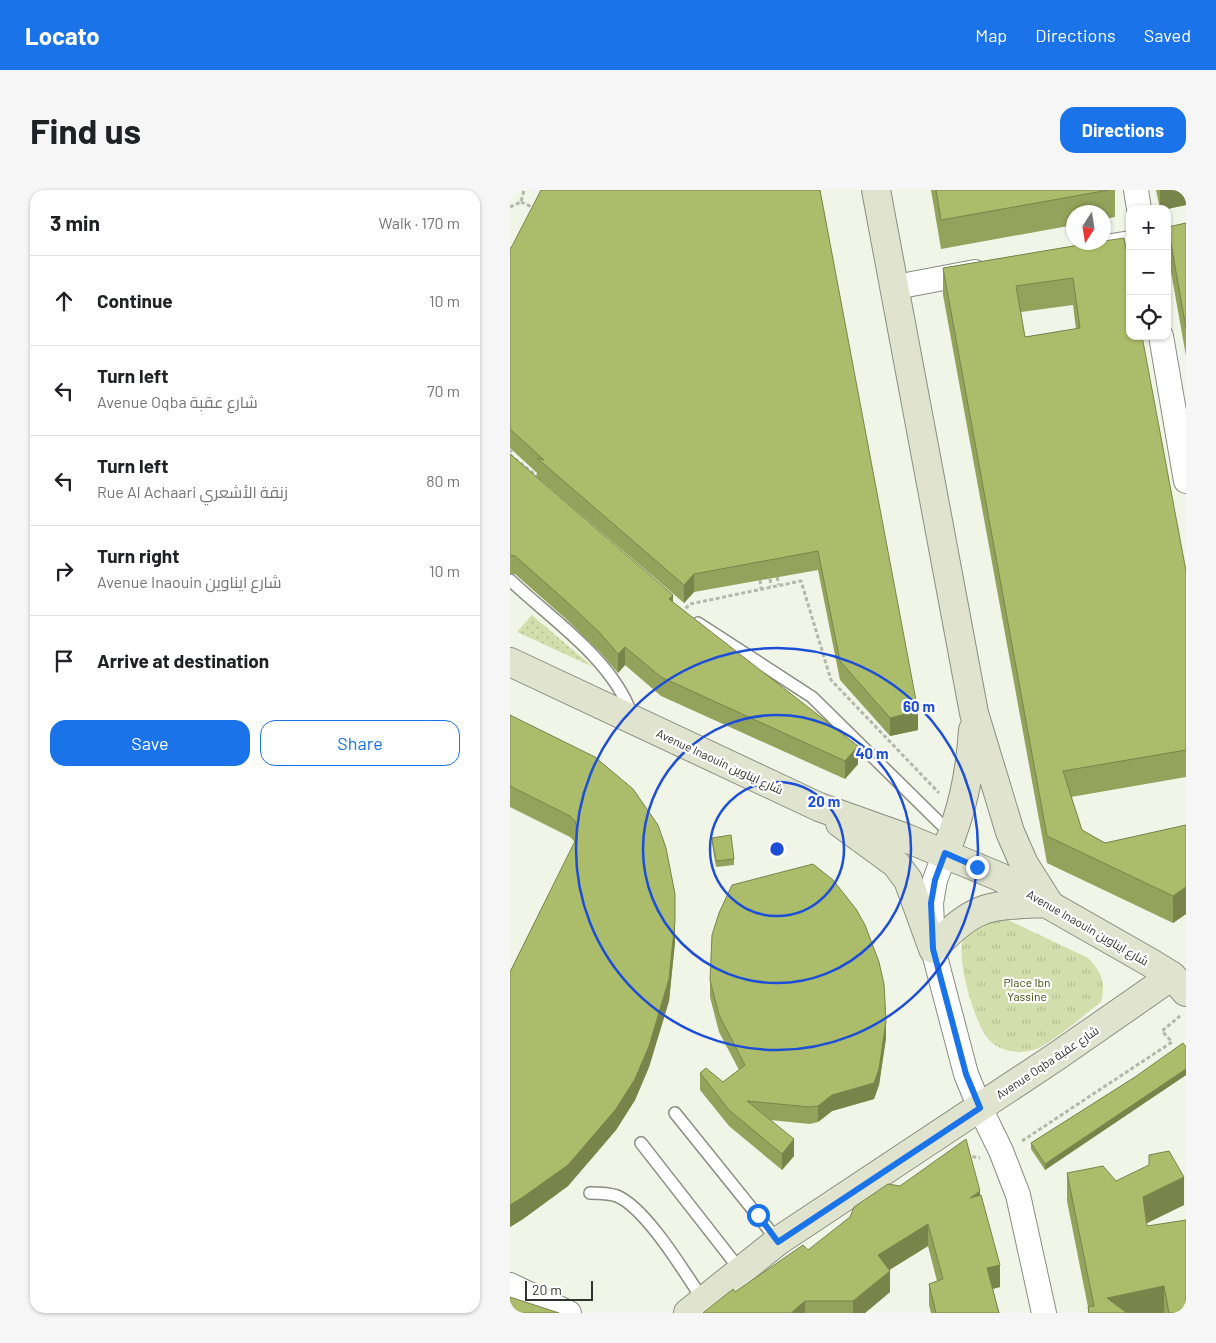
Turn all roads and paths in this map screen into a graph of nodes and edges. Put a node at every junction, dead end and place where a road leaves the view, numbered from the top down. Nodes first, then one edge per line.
1 (524, 190) edge
2 (876, 190) edge
3 (1136, 190) edge
4 (521, 202) junction
5 (540, 204) edge
6 (1138, 205) edge
7 (510, 207) edge
8 (1126, 244) edge
9 (1071, 254) edge
10 (993, 268) edge
11 (896, 286) junction
12 (1162, 340) edge
13 (511, 452) edge
14 (1186, 481) edge
15 (547, 484) edge
16 (786, 575) edge
17 (777, 577) edge
18 (770, 579) dead end
19 (510, 580) edge
20 (760, 580) edge
21 (788, 583) junction
22 (779, 585) junction
23 (771, 586) junction
24 (761, 588) junction
25 (684, 615) joint
26 (510, 662) edge
27 (831, 680) junction
28 (826, 682) dead end
29 (974, 713) junction
30 (633, 720) junction
31 (819, 807) junction
32 (952, 835) junction
33 (1049, 903) junction
34 (933, 949) junction
35 (1182, 978) edge
36 (1186, 1011) edge
37 (980, 1108) junction
38 (675, 1113) dead end
39 (939, 1134) junction
40 (641, 1143) dead end
41 (1001, 1151) junction
42 (590, 1193) dead end
43 (778, 1242) junction
44 (741, 1271) junction
45 (510, 1285) edge
46 (695, 1307) edge
47 (569, 1313) edge
48 (1044, 1313) edge

1 - 4 path
2 - 11 street
3 - 6 street
4 - 5 path
4 - 7 path
8 - 9 street
10 - 11 street
11 - 29 street
12 - 14 street
13 - 15 path
16 - 21 path
17 - 22 path
18 - 23 path
19 - 30 lane
20 - 24 path
21 - 22 path
21 - 27 path
22 - 23 path
23 - 24 path
24 - 25 path
25 - 32 lane
26 - 30 street, Avenue Inaouin شارع ايناوين
27 - 28 path
27 - 32 path
29 - 32 street
29 - 33 street
30 - 31 street, Avenue Inaouin شارع ايناوين
31 - 32 street, Avenue Inaouin شارع ايناوين
31 - 34 street
32 - 33 street, Avenue Inaouin شارع ايناوين
32 - 34 street
33 - 34 street
33 - 35 street, Avenue Inaouin شارع ايناوين
34 - 37 street
35 - 37 street, Avenue Oqba شارع عقبة
36 - 41 path
37 - 39 street, Avenue Oqba شارع عقبة
37 - 41 street
38 - 43 lane
39 - 41 path
39 - 43 street, Avenue Oqba شارع عقبة
40 - 44 lane
41 - 48 street
42 - 46 lane
43 - 44 street, Avenue Oqba شارع عقبة
44 - 46 street, Avenue Oqba شارع عقبة
45 - 47 street

